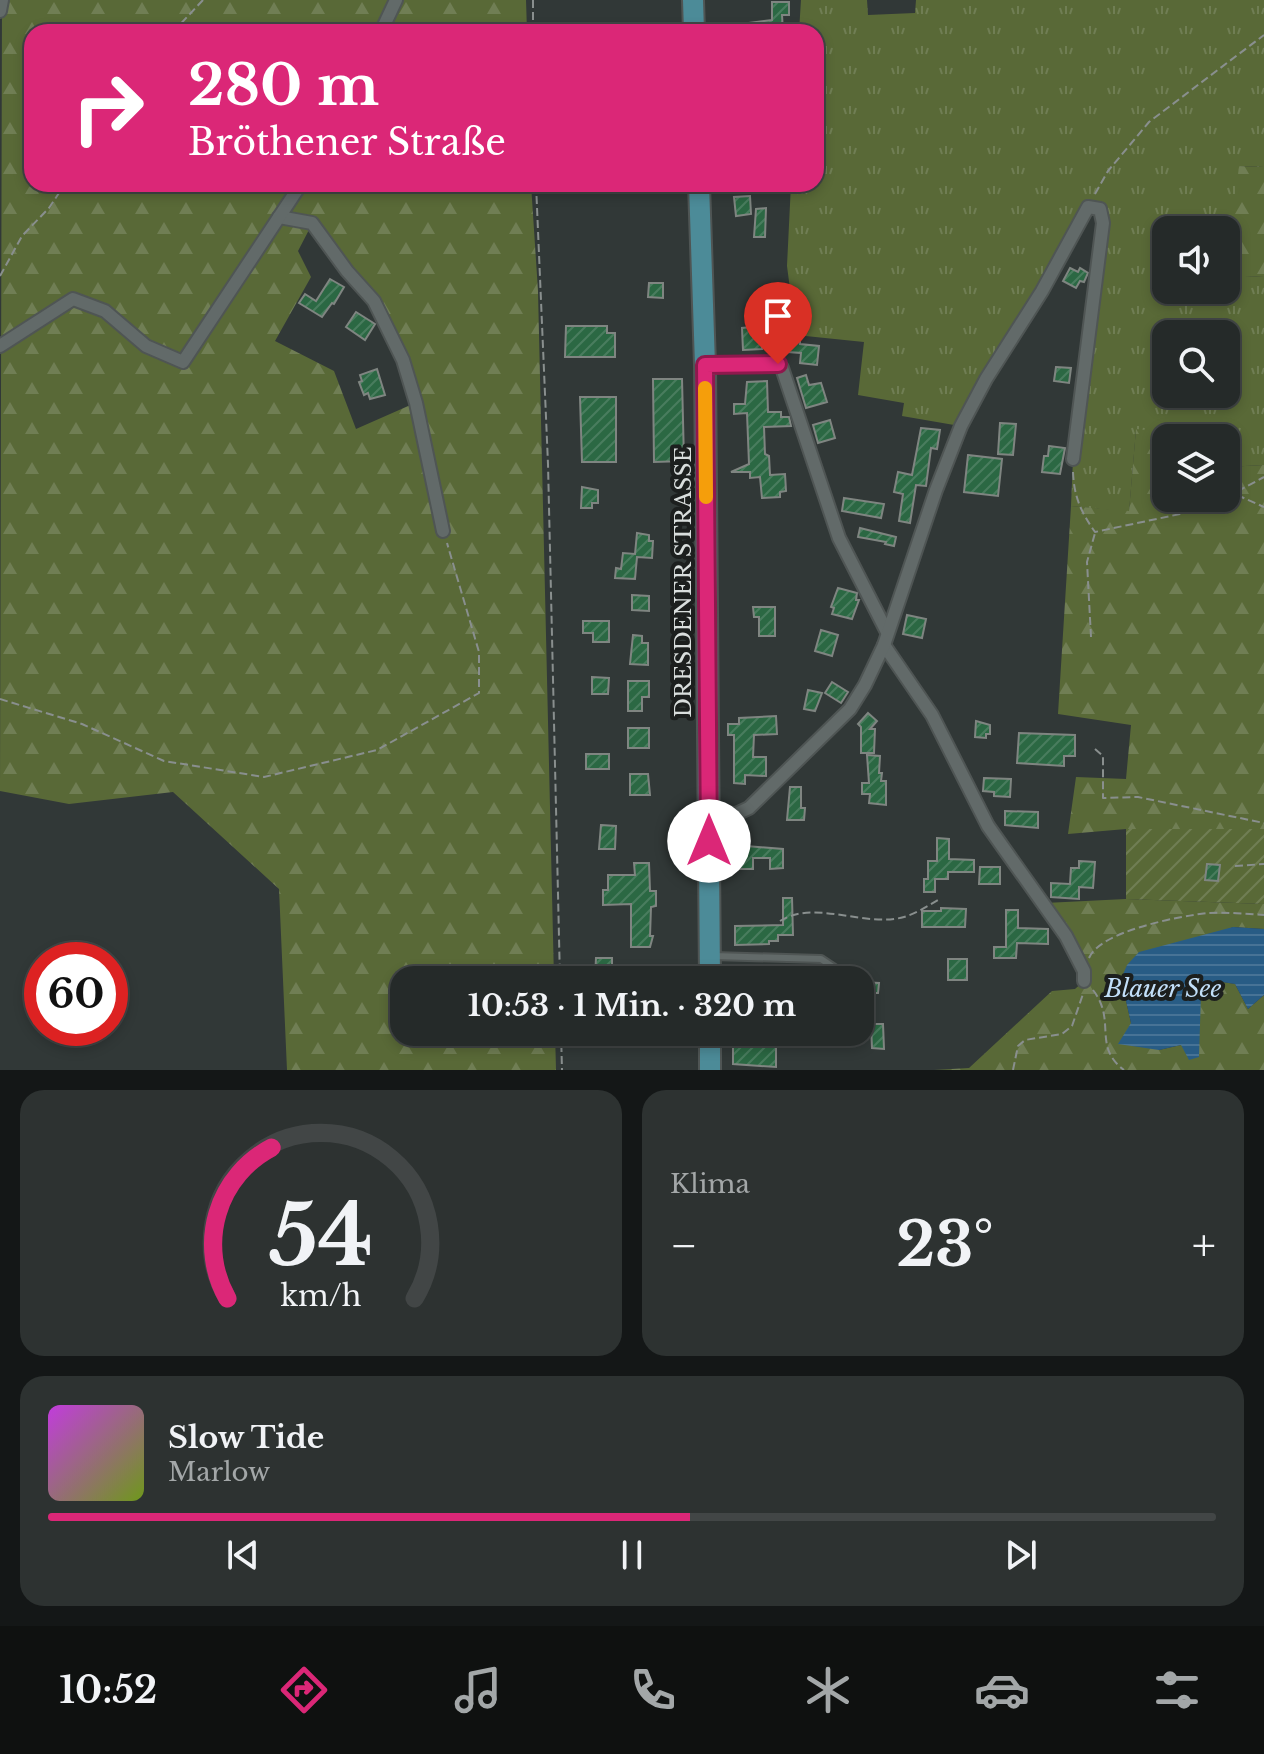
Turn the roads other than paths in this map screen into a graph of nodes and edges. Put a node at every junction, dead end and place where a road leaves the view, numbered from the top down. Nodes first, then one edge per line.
1 (2, 0) edge
2 (396, 0) edge
3 (693, 0) edge
4 (0, 11) edge
5 (385, 24) edge
6 (694, 24) edge
7 (296, 192) edge
8 (699, 192) edge
9 (279, 217) junction
10 (0, 346) edge
11 (705, 365) junction
12 (1073, 459) road end
13 (443, 531) road end
14 (886, 638) junction
15 (709, 813) junction
16 (710, 955) junction
17 (710, 966) edge
18 (832, 966) edge
19 (1084, 976) road end
20 (710, 1046) edge
21 (710, 1070) edge

1 - 4 street
2 - 5 street
3 - 6 main road
7 - 9 street
8 - 11 main road, DRESDENER STRASSE
9 - 10 street
9 - 13 street
11 - 14 street
11 - 15 main road, DRESDENER STRASSE
12 - 14 street
14 - 15 street
14 - 19 street
15 - 16 main road, DRESDENER STRASSE
16 - 17 main road, DRESDENER STRASSE
16 - 18 lane
20 - 21 main road

